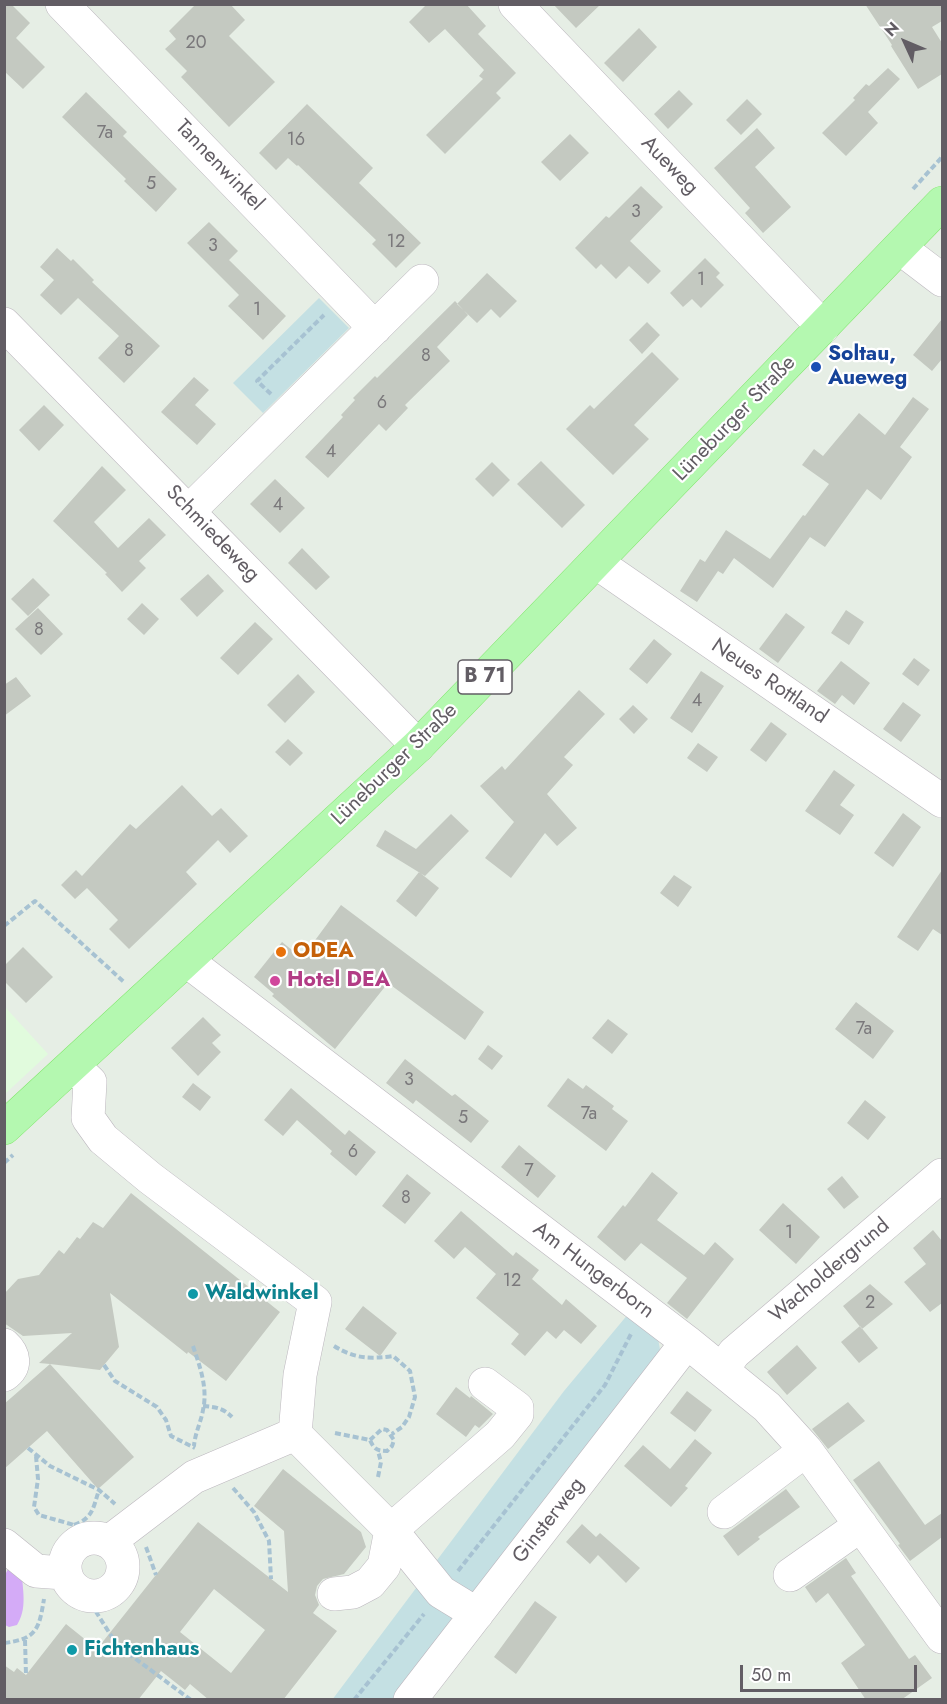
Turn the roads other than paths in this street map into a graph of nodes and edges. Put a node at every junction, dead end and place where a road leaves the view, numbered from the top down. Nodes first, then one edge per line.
1 (63, 4) edge
2 (515, 4) edge
3 (942, 203) edge
4 (900, 248) junction
5 (942, 280) edge
6 (422, 281) dead end
7 (4, 324) edge
8 (823, 327) junction
9 (375, 328) junction
10 (189, 511) junction
11 (597, 563) junction
12 (418, 746) junction
13 (942, 801) edge
14 (187, 961) junction
15 (73, 1066) junction
16 (4, 1128) edge
17 (942, 1175) edge
18 (687, 1342) junction
19 (4, 1345) edge
20 (722, 1370) junction
21 (4, 1375) edge
22 (485, 1384) dead end
23 (295, 1434) junction
24 (806, 1450) junction
25 (724, 1512) dead end
26 (861, 1525) junction
27 (391, 1530) junction
28 (99, 1532) junction
29 (4, 1545) edge
30 (790, 1575) dead end
31 (64, 1580) junction
32 (334, 1594) dead end
33 (477, 1614) junction
34 (942, 1637) edge
35 (410, 1700) edge

1 - 9 street, Tannenwinkel
2 - 8 street, Aueweg
3 - 4 main road, Lüneburger Straße / B 71
4 - 5 street
4 - 8 main road, Lüneburger Straße / B 71
6 - 9 street
7 - 10 street, Schmiedeweg
8 - 11 main road, Lüneburger Straße / B 71
9 - 10 street
10 - 12 street, Schmiedeweg
11 - 12 main road, Lüneburger Straße / B 71
11 - 13 street, Neues Rottland
12 - 14 main road, Lüneburger Straße / B 71
14 - 15 main road, Lüneburger Straße / B 71
14 - 18 street, Am Hungerborn
15 - 16 main road, Lüneburger Straße / B 71
15 - 23 street
17 - 20 street, Wacholdergrund
18 - 20 street, Am Hungerborn
18 - 33 street, Ginsterweg
19 - 21 street
20 - 24 street, Am Hungerborn
22 - 27 street
23 - 27 street
23 - 28 street
24 - 25 street
24 - 26 street, Am Hungerborn
26 - 30 street
26 - 34 street, Am Hungerborn
27 - 32 street
27 - 33 street
28 - 31 street
28 - 31 street
29 - 31 street
33 - 35 street, Ginsterweg

